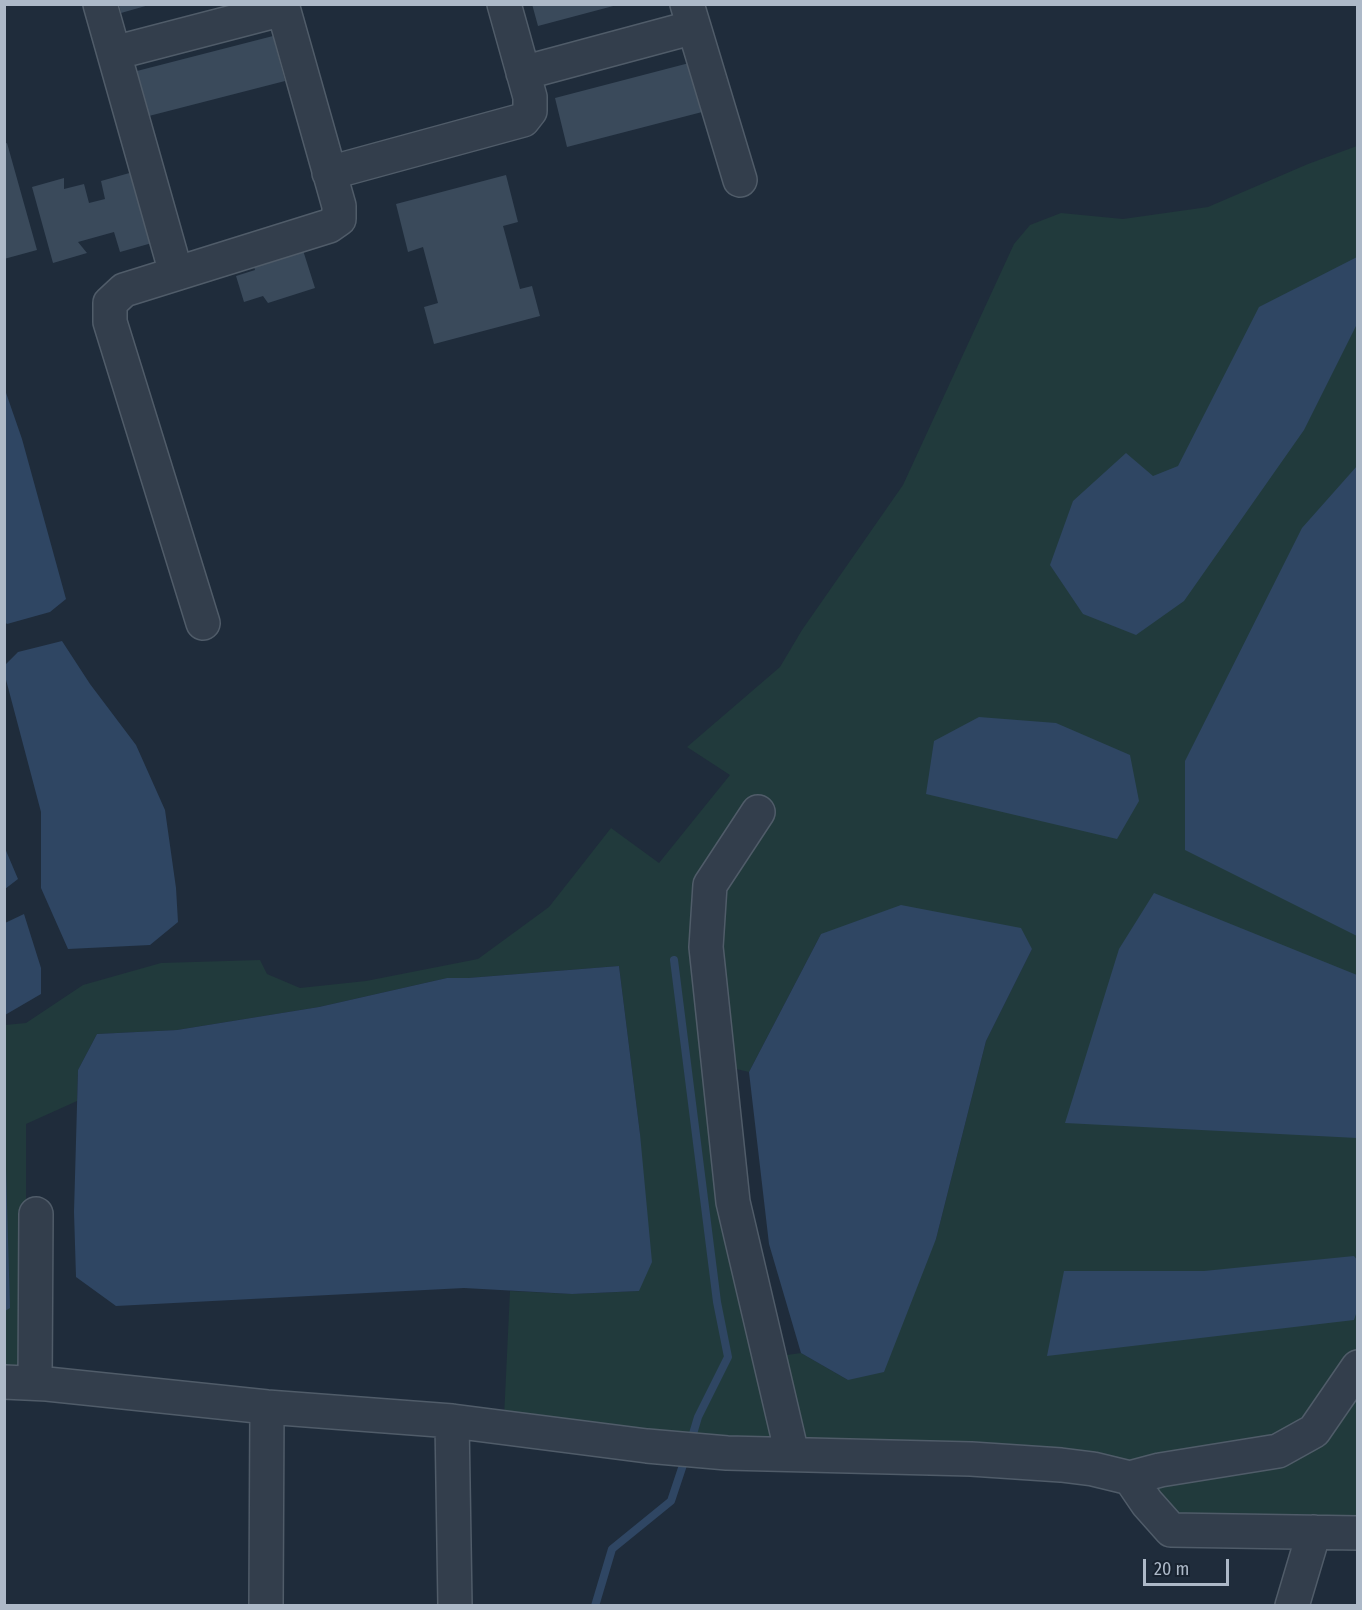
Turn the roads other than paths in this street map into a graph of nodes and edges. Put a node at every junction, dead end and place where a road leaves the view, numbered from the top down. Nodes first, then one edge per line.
1 (100, 4) edge
2 (504, 4) edge
3 (283, 7) edge
4 (691, 16) edge
5 (114, 52) junction
6 (523, 73) junction
7 (329, 172) junction
8 (740, 180) dead end
9 (176, 273) junction
10 (203, 623) dead end
11 (758, 812) dead end
12 (36, 1214) dead end
13 (1358, 1367) edge
14 (20, 1383) edge
15 (267, 1407) junction
16 (452, 1421) junction
17 (792, 1454) junction
18 (1130, 1478) junction
19 (1314, 1532) junction
20 (1358, 1533) edge
21 (266, 1605) edge
22 (455, 1605) edge
23 (1292, 1605) edge

1 - 5 street
2 - 6 street
3 - 5 street
3 - 7 street
4 - 6 street
4 - 8 street
5 - 9 street
6 - 7 street
7 - 9 street
9 - 10 street
11 - 17 street
12 - 14 street
13 - 18 street
14 - 15 street
15 - 16 street
15 - 21 street
16 - 17 street
16 - 22 street
17 - 18 street
18 - 19 street
19 - 20 street
19 - 23 street

